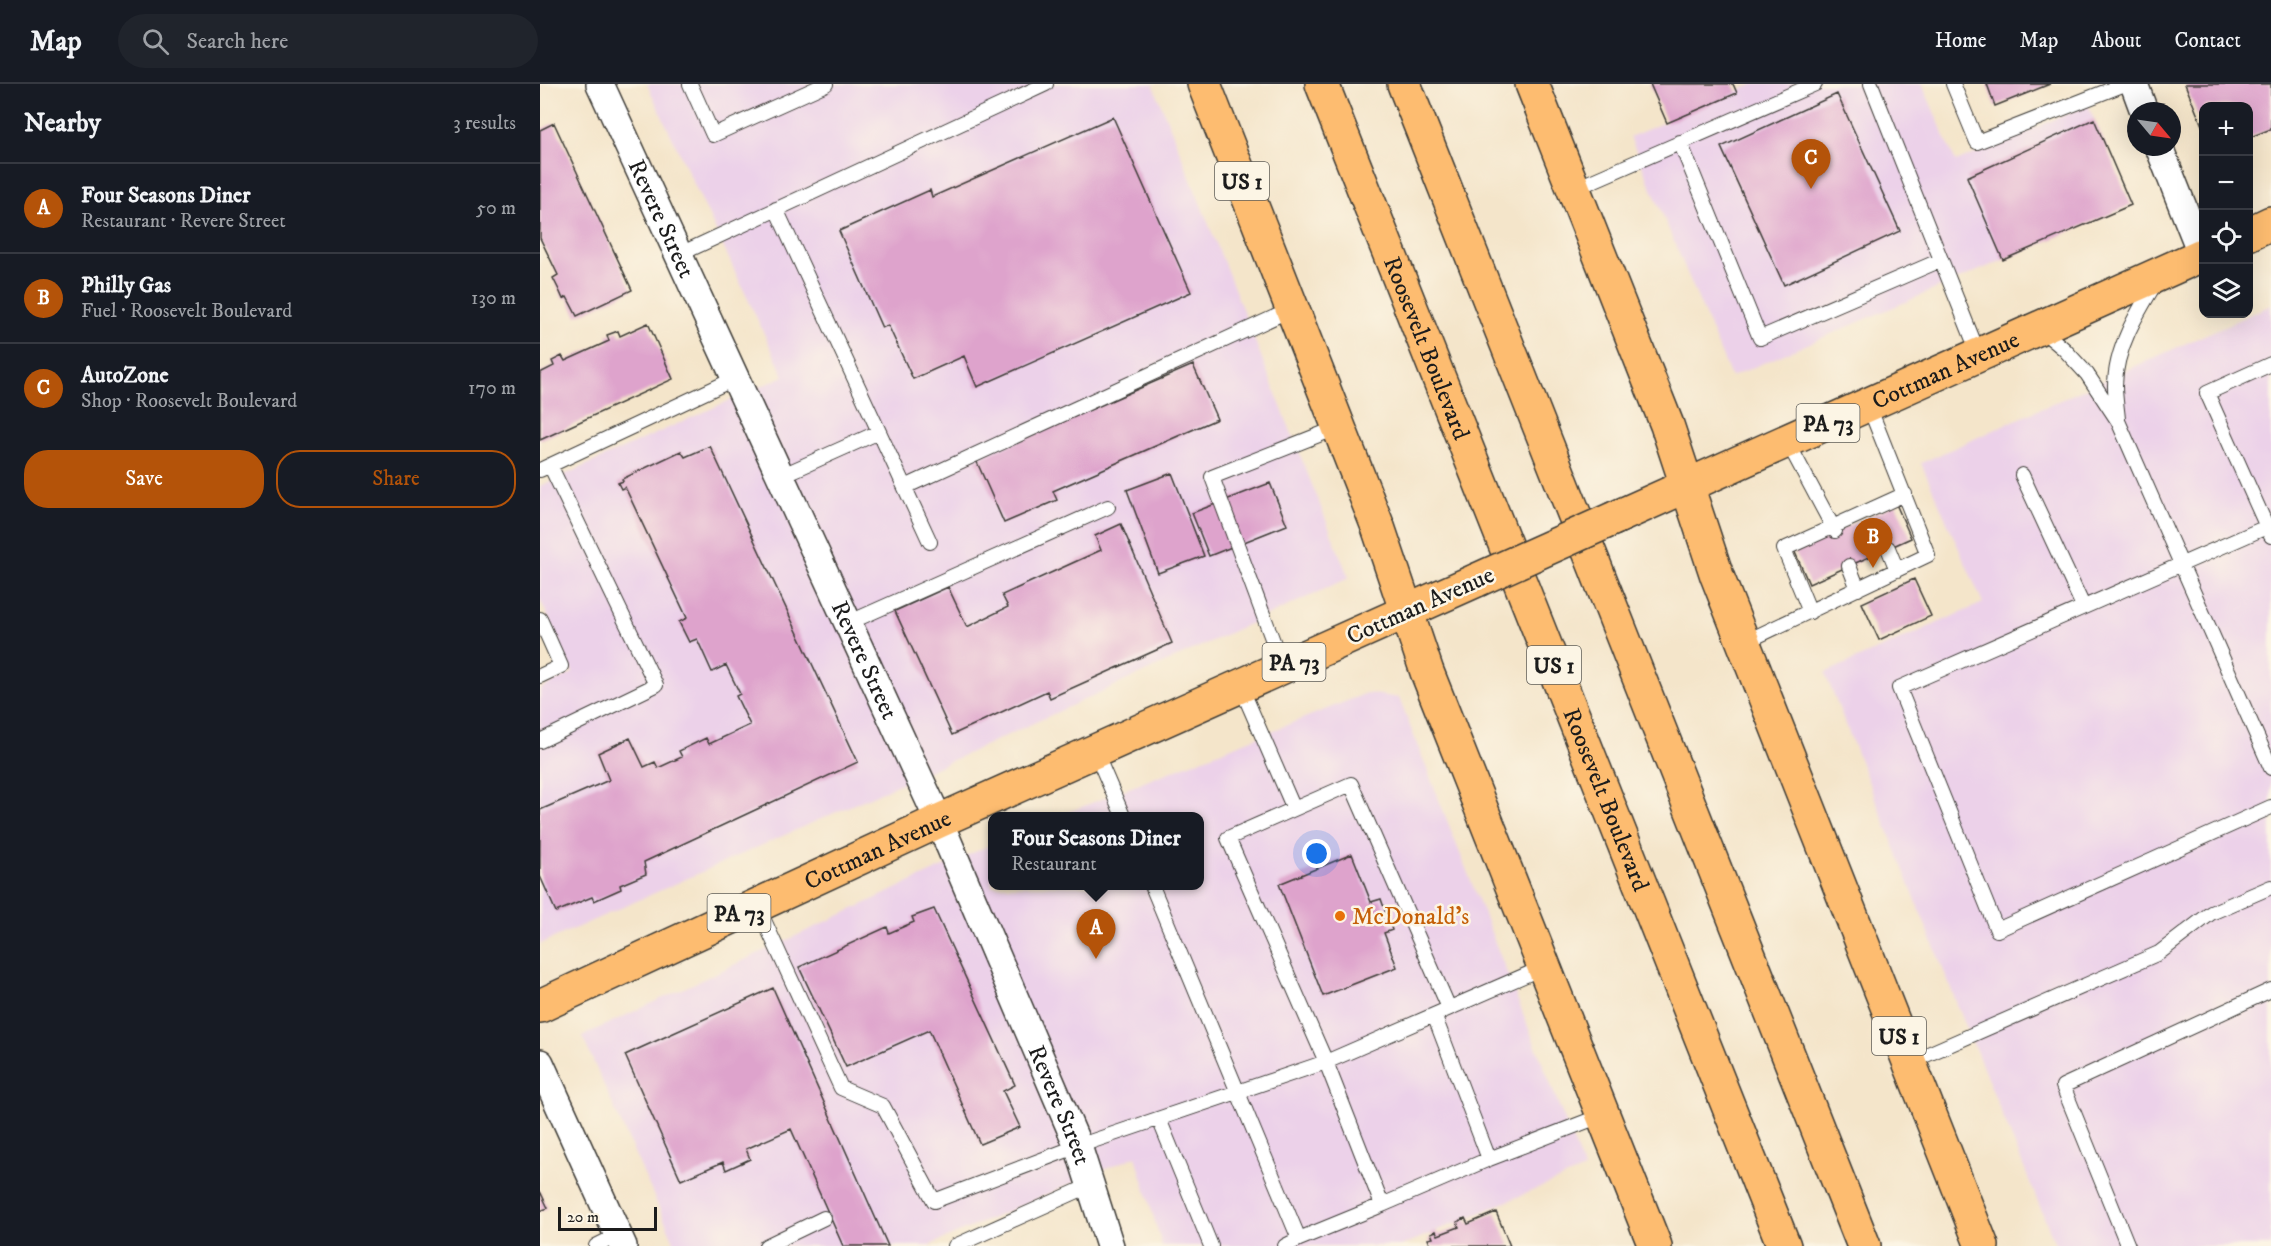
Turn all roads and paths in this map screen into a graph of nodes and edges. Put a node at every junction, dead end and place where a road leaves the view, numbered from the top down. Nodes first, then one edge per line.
1 (600, 84) edge
2 (690, 84) edge
3 (826, 84) edge
4 (1046, 84) edge
5 (1204, 84) edge
6 (1322, 84) edge
7 (1404, 84) edge
8 (1532, 84) edge
9 (1815, 84) edge
10 (1871, 84) edge
11 (1953, 84) edge
12 (2125, 84) edge
13 (2134, 84) edge
14 (2141, 102) edge
15 (1680, 142) junction
16 (2163, 156) edge
17 (1574, 189) junction
18 (776, 209) junction
19 (2271, 223) edge
20 (2253, 232) edge
21 (2199, 245) edge
22 (678, 255) junction
23 (2199, 257) edge
24 (1941, 260) junction
25 (2162, 272) junction
26 (1292, 309) junction
27 (2039, 327) junction
28 (1979, 355) junction
29 (2271, 364) edge
30 (736, 378) junction
31 (1869, 404) junction
32 (2118, 421) junction
33 (1339, 427) junction
34 (879, 432) junction
35 (1787, 441) junction
36 (545, 467) edge
37 (2022, 475) dead end
38 (781, 476) junction
39 (1687, 486) junction
40 (905, 487) junction
41 (1905, 494) junction
42 (1108, 507) dead end
43 (1834, 529) junction
44 (2270, 530) edge
45 (930, 542) dead end
46 (1888, 548) dead end
47 (2182, 564) junction
48 (1849, 566) dead end
49 (1897, 570) junction
50 (1858, 588) junction
51 (2083, 606) junction
52 (1407, 611) junction
53 (1810, 612) junction
54 (540, 619) edge
55 (848, 623) junction
56 (1743, 643) junction
57 (1283, 668) junction
58 (540, 676) edge
59 (1241, 687) junction
60 (540, 741) edge
61 (1095, 751) junction
62 (2271, 768) edge
63 (2271, 807) edge
64 (1294, 809) junction
65 (1121, 812) edge
66 (939, 821) junction
67 (2271, 887) edge
68 (1154, 890) edge
69 (757, 904) junction
70 (1544, 966) junction
71 (2271, 990) edge
72 (540, 1006) edge
73 (1449, 1008) junction
74 (1434, 1015) junction
75 (1326, 1062) junction
76 (1910, 1062) junction
77 (540, 1063) edge
78 (1238, 1092) junction
79 (1603, 1115) junction
80 (1159, 1119) junction
81 (1078, 1146) junction
82 (1489, 1159) junction
83 (1091, 1185) junction
84 (1382, 1205) junction
85 (824, 1218) dead end
86 (1299, 1239) junction
87 (612, 1242) edge
88 (766, 1246) edge
89 (955, 1246) edge
90 (1110, 1246) edge
91 (1211, 1246) edge
92 (1284, 1246) edge
93 (1655, 1246) edge
94 (1784, 1246) edge
95 (1864, 1246) edge
96 (1982, 1246) edge
97 (2128, 1246) edge

1 - 22 street, Revere Street
2 - 3 lane
4 - 18 lane
5 - 26 main road, US 1
6 - 94 main road, Roosevelt Boulevard / US 1
7 - 95 main road
8 - 17 main road, US 1
9 - 15 lane
10 - 24 lane
11 - 12 lane
13 - 14 street
15 - 17 lane
15 - 24 lane
16 - 21 street
17 - 39 main road, US 1
18 - 22 lane
18 - 34 lane
19 - 20 main road
22 - 30 street, Revere Street
23 - 25 main road, Cottman Avenue / PA 73
24 - 28 lane
25 - 27 main road, Cottman Avenue / PA 73
25 - 32 lane
26 - 33 main road, US 1
26 - 40 lane
27 - 28 main road, Cottman Avenue / PA 73
27 - 32 lane
28 - 31 main road, Cottman Avenue / PA 73
29 - 44 lane
30 - 36 lane
30 - 38 street, Revere Street
31 - 35 main road, Cottman Avenue / PA 73
31 - 41 lane
32 - 47 lane
33 - 52 main road, US 1
33 - 57 lane
34 - 38 lane
34 - 40 lane
35 - 39 main road, Cottman Avenue / PA 73
35 - 43 lane
36 - 60 lane
37 - 51 lane
38 - 55 street, Revere Street
39 - 52 main road, Cottman Avenue / PA 73, bridge
39 - 56 main road, US 1
40 - 45 lane
41 - 43 lane
41 - 49 lane
42 - 55 lane
43 - 53 lane
44 - 47 lane
46 - 49 lane
47 - 51 lane
47 - 62 lane
48 - 50 lane
49 - 50 lane
50 - 53 lane
51 - 63 lane
52 - 57 main road, Cottman Avenue / PA 73
52 - 70 main road, US 1
53 - 56 lane
54 - 58 lane
55 - 66 street, Revere Street
56 - 76 main road, US 1
57 - 59 main road, Cottman Avenue / PA 73
59 - 61 main road, Cottman Avenue / PA 73
59 - 64 lane
61 - 65 lane
61 - 66 main road, Cottman Avenue / PA 73
64 - 73 lane
64 - 75 lane
66 - 69 main road, Cottman Avenue / PA 73
66 - 81 street, Revere Street
67 - 76 lane
68 - 78 lane
69 - 72 main road, Cottman Avenue / PA 73
69 - 81 lane
70 - 73 lane
70 - 79 main road, US 1
71 - 97 lane
73 - 74 lane
74 - 75 lane
74 - 82 lane
75 - 78 lane
75 - 84 lane
76 - 96 main road, US 1
77 - 87 street
78 - 80 lane
78 - 86 lane
79 - 82 lane
79 - 93 main road, US 1
80 - 81 lane
80 - 91 lane
81 - 83 street, Revere Street
82 - 84 lane
83 - 89 lane
83 - 90 street, Revere Street
84 - 86 lane
85 - 88 lane
86 - 92 lane

